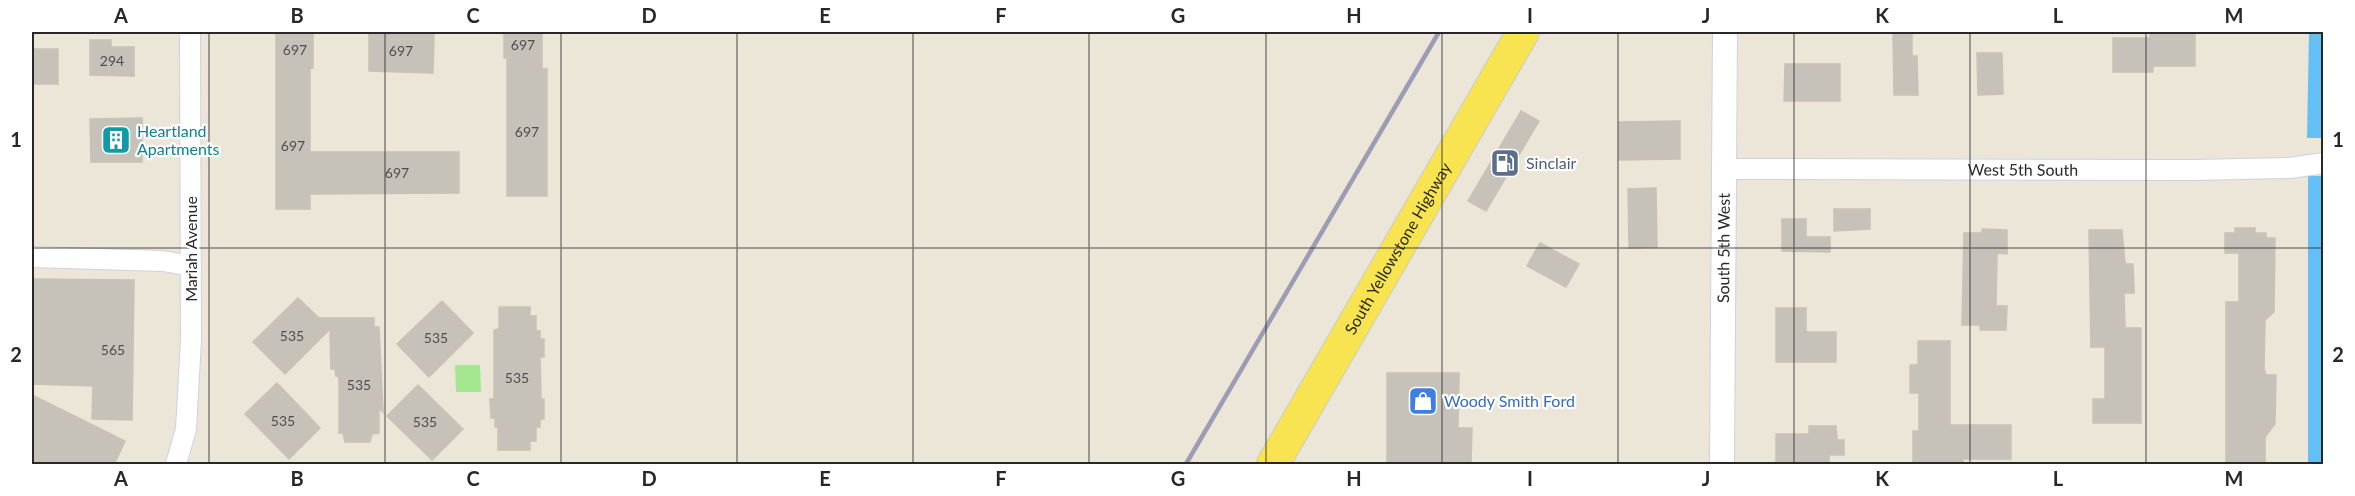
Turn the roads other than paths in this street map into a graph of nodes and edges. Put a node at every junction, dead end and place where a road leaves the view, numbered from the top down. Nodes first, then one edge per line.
1 (190, 32) edge
2 (1523, 32) edge
3 (1725, 32) edge
4 (2324, 163) edge
5 (1723, 169) junction
6 (32, 257) edge
7 (191, 266) junction
8 (176, 465) edge
9 (1273, 465) edge
10 (1722, 465) edge

1 - 7 street, Mariah Avenue
2 - 9 main road, South Yellowstone Highway
3 - 5 street, South 5th West
4 - 5 street, West 5th South
5 - 10 street, South 5th West
6 - 7 street
7 - 8 street, Mariah Avenue

